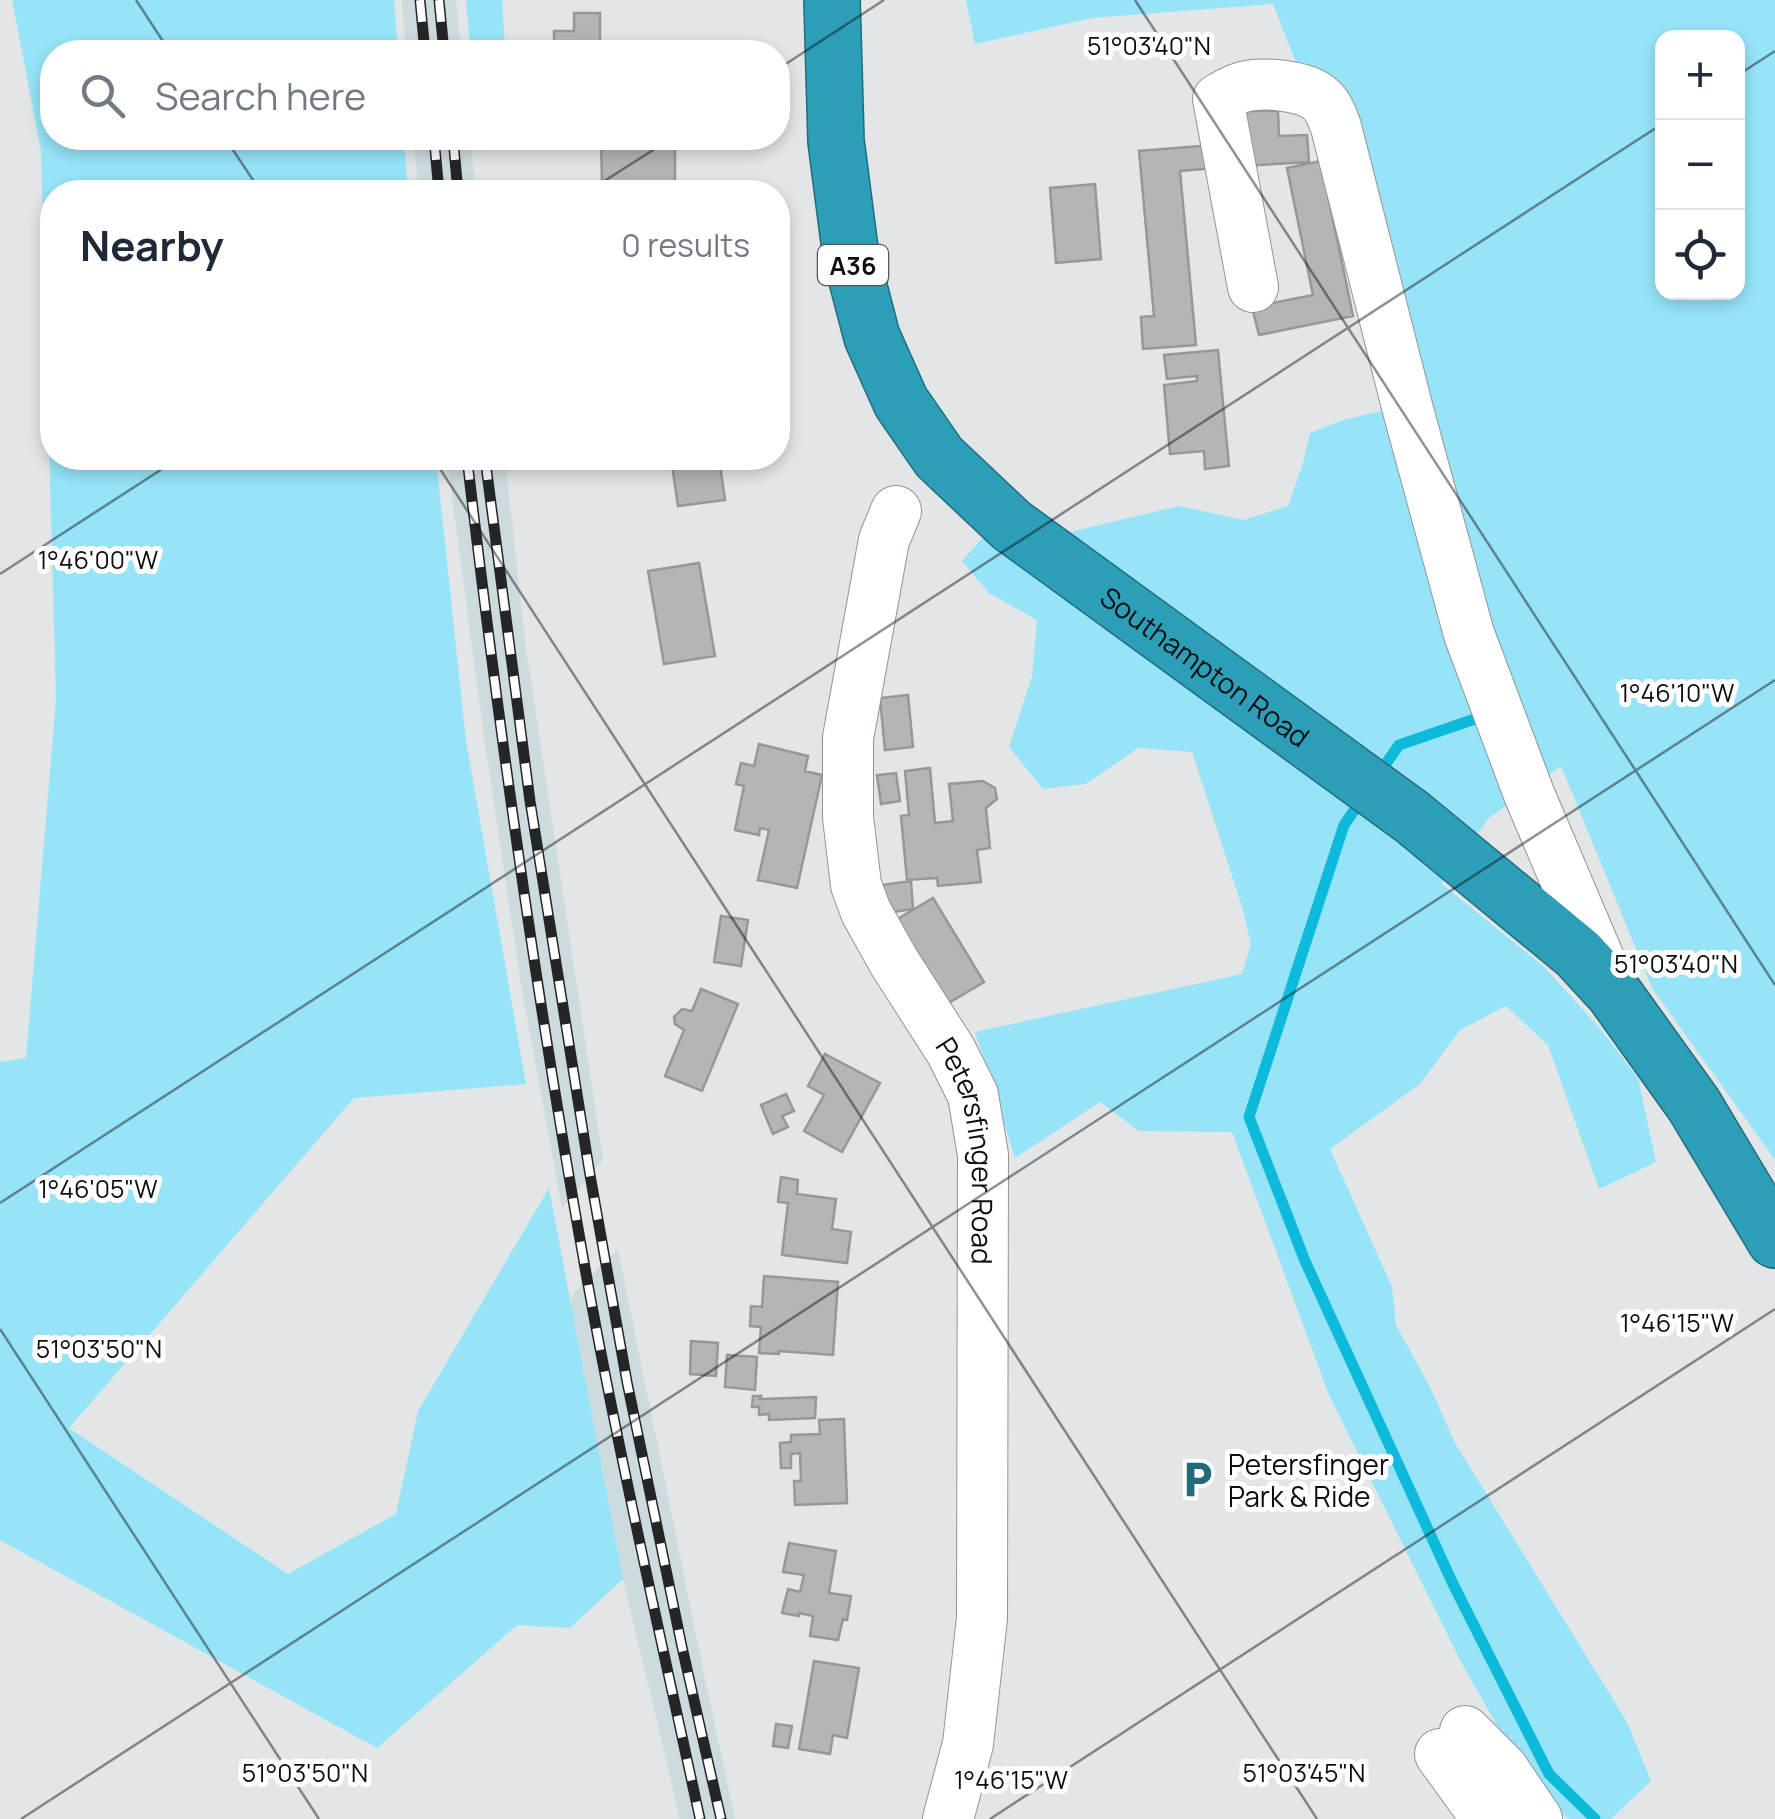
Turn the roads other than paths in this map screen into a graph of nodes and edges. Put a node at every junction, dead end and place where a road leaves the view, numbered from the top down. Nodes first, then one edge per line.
1 (832, 0) edge
2 (1253, 287) dead end
3 (896, 511) dead end
4 (1613, 992) junction
5 (1775, 1240) edge
6 (1440, 1754) dead end
7 (948, 1819) edge
8 (1487, 1819) edge
9 (1513, 1819) edge
10 (1538, 1819) edge

1 - 4 highway, Southampton Road / A36
2 - 4 street
3 - 7 street, Petersfinger Road
4 - 5 highway, Southampton Road / A36
6 - 8 street
9 - 10 street

